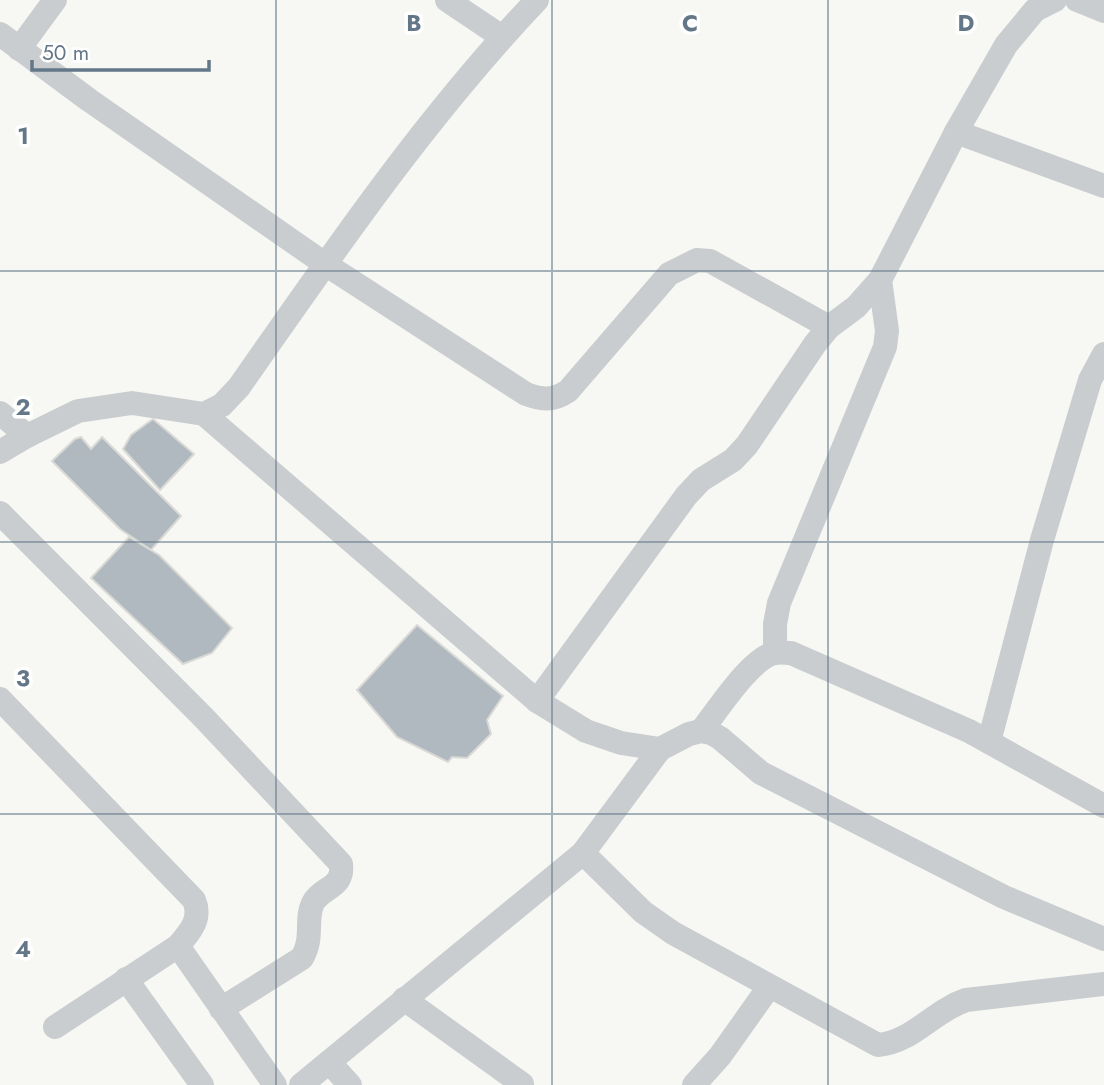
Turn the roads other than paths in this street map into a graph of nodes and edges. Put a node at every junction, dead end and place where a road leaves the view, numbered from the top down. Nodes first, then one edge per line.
1 (55, 0) edge
2 (447, 0) edge
3 (537, 0) edge
4 (1055, 0) edge
5 (1077, 0) edge
6 (1104, 11) edge
7 (0, 34) edge
8 (502, 37) junction
9 (19, 49) junction
10 (956, 132) junction
11 (1104, 186) edge
12 (325, 264) junction
13 (880, 280) junction
14 (829, 327) junction
15 (1104, 354) edge
16 (0, 413) edge
17 (204, 414) junction
18 (27, 436) junction
19 (0, 453) edge
20 (0, 513) edge
21 (775, 653) junction
22 (0, 699) edge
23 (537, 701) junction
24 (701, 731) junction
25 (989, 743) junction
26 (660, 749) junction
27 (1104, 806) edge
28 (583, 853) junction
29 (1104, 939) edge
30 (178, 946) junction
31 (126, 979) junction
32 (1104, 984) edge
33 (769, 987) junction
34 (404, 999) junction
35 (222, 1009) junction
36 (55, 1027) dead end
37 (329, 1062) junction
38 (522, 1084) edge
39 (202, 1085) edge
40 (275, 1085) edge
41 (301, 1085) edge
42 (350, 1085) edge
43 (694, 1085) edge

1 - 9 street
2 - 8 street
3 - 8 street
4 - 10 street
5 - 6 street
7 - 9 street
8 - 12 street
9 - 12 street
10 - 11 street
10 - 13 street
12 - 14 street
12 - 17 street
13 - 14 street
13 - 21 street
14 - 23 street
15 - 25 street
16 - 18 street
17 - 18 street
17 - 23 street
18 - 19 street
20 - 35 street
21 - 24 street
21 - 25 street
22 - 30 street
23 - 26 street
24 - 26 street
24 - 29 street
25 - 27 street
26 - 28 street
28 - 33 street
28 - 34 street
30 - 31 street
30 - 35 street
31 - 36 street
31 - 39 street
32 - 33 street
33 - 43 street
34 - 37 street
34 - 38 street
35 - 40 street
37 - 41 street
37 - 42 street

